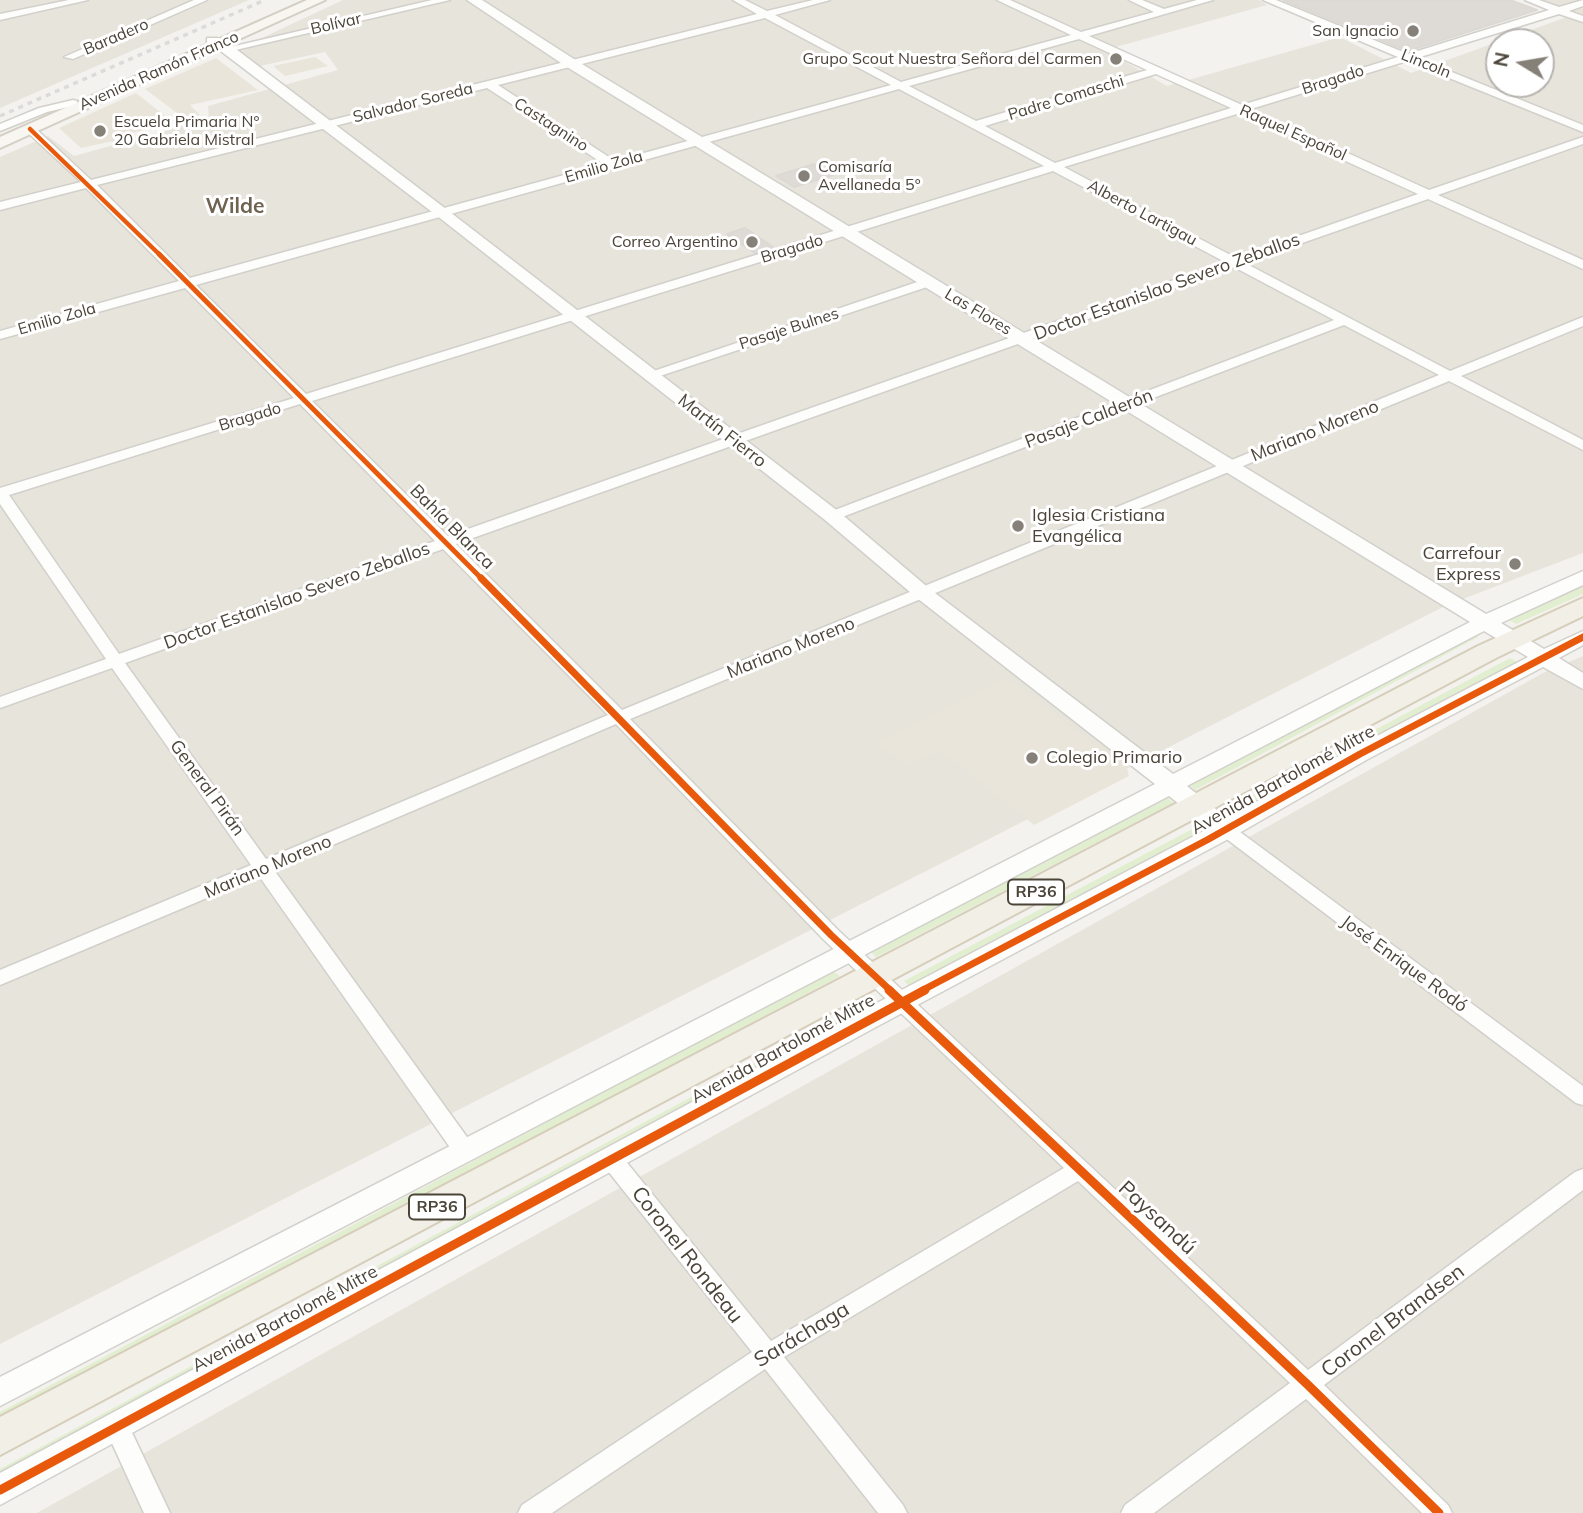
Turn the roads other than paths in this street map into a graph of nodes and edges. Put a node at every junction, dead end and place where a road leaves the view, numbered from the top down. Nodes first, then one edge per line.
1 (83, 0) edge
2 (177, 0) edge
3 (202, 0) edge
4 (304, 0) edge
5 (318, 0) edge
6 (446, 0) edge
7 (473, 0) edge
8 (738, 0) edge
9 (825, 0) edge
10 (1002, 0) edge
11 (1134, 0) edge
12 (1208, 0) edge
13 (1268, 0) edge
14 (1530, 0) edge
15 (1583, 3) edge
16 (186, 7) junction
17 (1558, 10) junction
18 (1163, 12) junction
19 (765, 15) junction
20 (0, 18) edge
21 (1583, 19) edge
22 (1080, 36) junction
23 (220, 44) junction
24 (69, 57) dead end
25 (1407, 57) junction
26 (572, 64) junction
27 (1156, 71) junction
28 (489, 84) junction
29 (902, 86) junction
30 (73, 103) junction
31 (1241, 109) junction
32 (327, 124) junction
33 (976, 125) junction
34 (0, 128) edge
35 (1583, 128) edge
36 (30, 129) junction
37 (0, 136) edge
38 (699, 140) junction
39 (1583, 140) edge
40 (0, 143) edge
41 (612, 165) junction
42 (1054, 166) junction
43 (89, 184) junction
44 (1429, 195) junction
45 (0, 205) edge
46 (441, 212) junction
47 (847, 232) junction
48 (1236, 262) junction
49 (1583, 265) edge
50 (929, 282) junction
51 (186, 283) junction
52 (573, 316) junction
53 (1345, 320) junction
54 (1583, 321) edge
55 (0, 335) edge
56 (1021, 339) junction
57 (649, 375) junction
58 (1452, 376) junction
59 (303, 401) junction
60 (1128, 404) junction
61 (732, 439) junction
62 (1583, 446) edge
63 (1228, 466) junction
64 (0, 493) edge
65 (831, 516) junction
66 (445, 542) junction
67 (1583, 577) edge
68 (924, 594) junction
69 (1583, 606) edge
70 (1485, 622) junction
71 (1583, 638) edge
72 (1514, 639) junction
73 (1543, 658) junction
74 (116, 662) junction
75 (1583, 682) edge
76 (0, 703) edge
77 (620, 717) junction
78 (1172, 784) junction
79 (1198, 806) junction
80 (1226, 830) junction
81 (265, 868) junction
82 (848, 951) junction
83 (875, 977) junction
84 (0, 978) edge
85 (901, 1003) junction
86 (1583, 1097) edge
87 (464, 1150) junction
88 (612, 1160) junction
89 (1080, 1169) junction
90 (1583, 1178) edge
91 (767, 1356) junction
92 (1308, 1385) junction
93 (0, 1392) edge
94 (117, 1428) junction
95 (0, 1437) edge
96 (0, 1490) edge
97 (157, 1513) edge
98 (531, 1513) edge
99 (894, 1513) edge
100 (1134, 1513) edge
101 (1439, 1513) edge

1 - 20 street
2 - 16 street
3 - 16 street, Baradero
4 - 23 main road, Avenida Ramón Franco
5 - 23 main road, Avenida Ramón Franco
6 - 23 street, Bolívar
7 - 26 street, Las Flores
8 - 19 street, Alberto Lartigau
9 - 19 street, Salvador Soreda
10 - 22 street, Raquel Español
11 - 18 street
12 - 18 street, Emilio Zola
13 - 25 street, Lincoln
14 - 17 street
15 - 17 street, Bragado
16 - 24 street, Baradero
17 - 21 street
17 - 25 street, Bragado
18 - 22 street, Emilio Zola
19 - 26 street, Salvador Soreda
19 - 29 street, Alberto Lartigau
22 - 27 street, Raquel Español
22 - 29 street, Emilio Zola
23 - 30 main road, Avenida Ramón Franco
23 - 32 street, Martín Fierro
23 - 36 main road, Avenida Ramón Franco
25 - 31 street, Bragado
25 - 35 street, Lincoln
26 - 28 street, Salvador Soreda
26 - 38 street, Las Flores
27 - 31 street, Raquel Español
27 - 33 street, Padre Comaschi
28 - 32 street, Salvador Soreda
28 - 41 street, Castagnino
29 - 33 street, Alberto Lartigau
29 - 38 street, Emilio Zola
30 - 34 street
30 - 37 main road, Avenida Ramón Franco
31 - 42 street, Bragado
31 - 44 street, Raquel Español
32 - 43 street, Salvador Soreda
32 - 46 street, Martín Fierro
33 - 42 street, Alberto Lartigau
36 - 40 main road, Avenida Ramón Franco
36 - 43 street, Bahía Blanca
38 - 41 street, Emilio Zola
38 - 47 street, Las Flores
39 - 44 street, Doctor Estanislao Severo Zeballos
41 - 46 street, Emilio Zola
42 - 47 street, Bragado
42 - 48 street, Alberto Lartigau
43 - 45 street, Salvador Soreda
43 - 51 street, Bahía Blanca
44 - 48 street, Doctor Estanislao Severo Zeballos
44 - 49 street, Raquel Español
46 - 51 street, Emilio Zola
46 - 52 street, Martín Fierro
47 - 50 street, Las Flores
47 - 52 street, Bragado
48 - 53 street, Alberto Lartigau
48 - 56 street, Doctor Estanislao Severo Zeballos
50 - 56 street, Las Flores
50 - 57 street, Pasaje Bulnes
51 - 55 street, Emilio Zola
51 - 59 street, Bahía Blanca
52 - 57 street, Martín Fierro
52 - 59 street, Bragado
53 - 58 street, Alberto Lartigau
53 - 60 street, Pasaje Calderón
54 - 58 street, Mariano Moreno
56 - 60 street, Las Flores
56 - 61 street, Doctor Estanislao Severo Zeballos
57 - 61 street, Martín Fierro
58 - 62 street, Alberto Lartigau
58 - 63 street, Mariano Moreno
59 - 64 street, Bragado
59 - 66 street, Bahía Blanca
60 - 63 street, Las Flores
60 - 65 street, Pasaje Calderón
61 - 65 street, Martín Fierro
61 - 66 street, Doctor Estanislao Severo Zeballos
63 - 68 street, Mariano Moreno
63 - 70 street, Las Flores
64 - 74 street, General Pirán
65 - 68 street, Martín Fierro
66 - 74 street, Doctor Estanislao Severo Zeballos
66 - 77 street, Bahía Blanca
67 - 70 street
68 - 77 street, Mariano Moreno
68 - 78 street, Martín Fierro
69 - 72 main road, Avenida Bartolomé Mitre / RP36
70 - 72 street, Las Flores
70 - 78 street
71 - 73 street, Avenida Bartolomé Mitre
72 - 73 street, Las Flores
72 - 79 main road, Avenida Bartolomé Mitre / RP36
73 - 75 street, Las Flores
73 - 80 street, Avenida Bartolomé Mitre
74 - 76 street, Doctor Estanislao Severo Zeballos
74 - 81 street, General Pirán
77 - 81 street, Mariano Moreno
77 - 82 street, Bahía Blanca
78 - 79 street, Martín Fierro
78 - 82 street
79 - 80 street, Martín Fierro
79 - 83 main road, Avenida Bartolomé Mitre / RP36
80 - 85 street, Avenida Bartolomé Mitre
80 - 86 street, José Enrique Rodó
81 - 84 street, Mariano Moreno
81 - 87 street, General Pirán
82 - 83 street, Paysandú
82 - 87 street
83 - 85 street, Paysandú
83 - 95 main road, Avenida Bartolomé Mitre / RP36
85 - 88 street, Avenida Bartolomé Mitre
85 - 89 street, Paysandú
87 - 93 street
88 - 91 street, Coronel Rondeau
88 - 94 street, Avenida Bartolomé Mitre
89 - 91 street, Saráchaga
89 - 92 street, Paysandú
90 - 92 street, Coronel Brandsen
91 - 98 street, Saráchaga
91 - 99 street, Coronel Rondeau
92 - 100 street, Coronel Brandsen
92 - 101 street, Paysandú
94 - 96 street, Avenida Bartolomé Mitre
94 - 97 street

